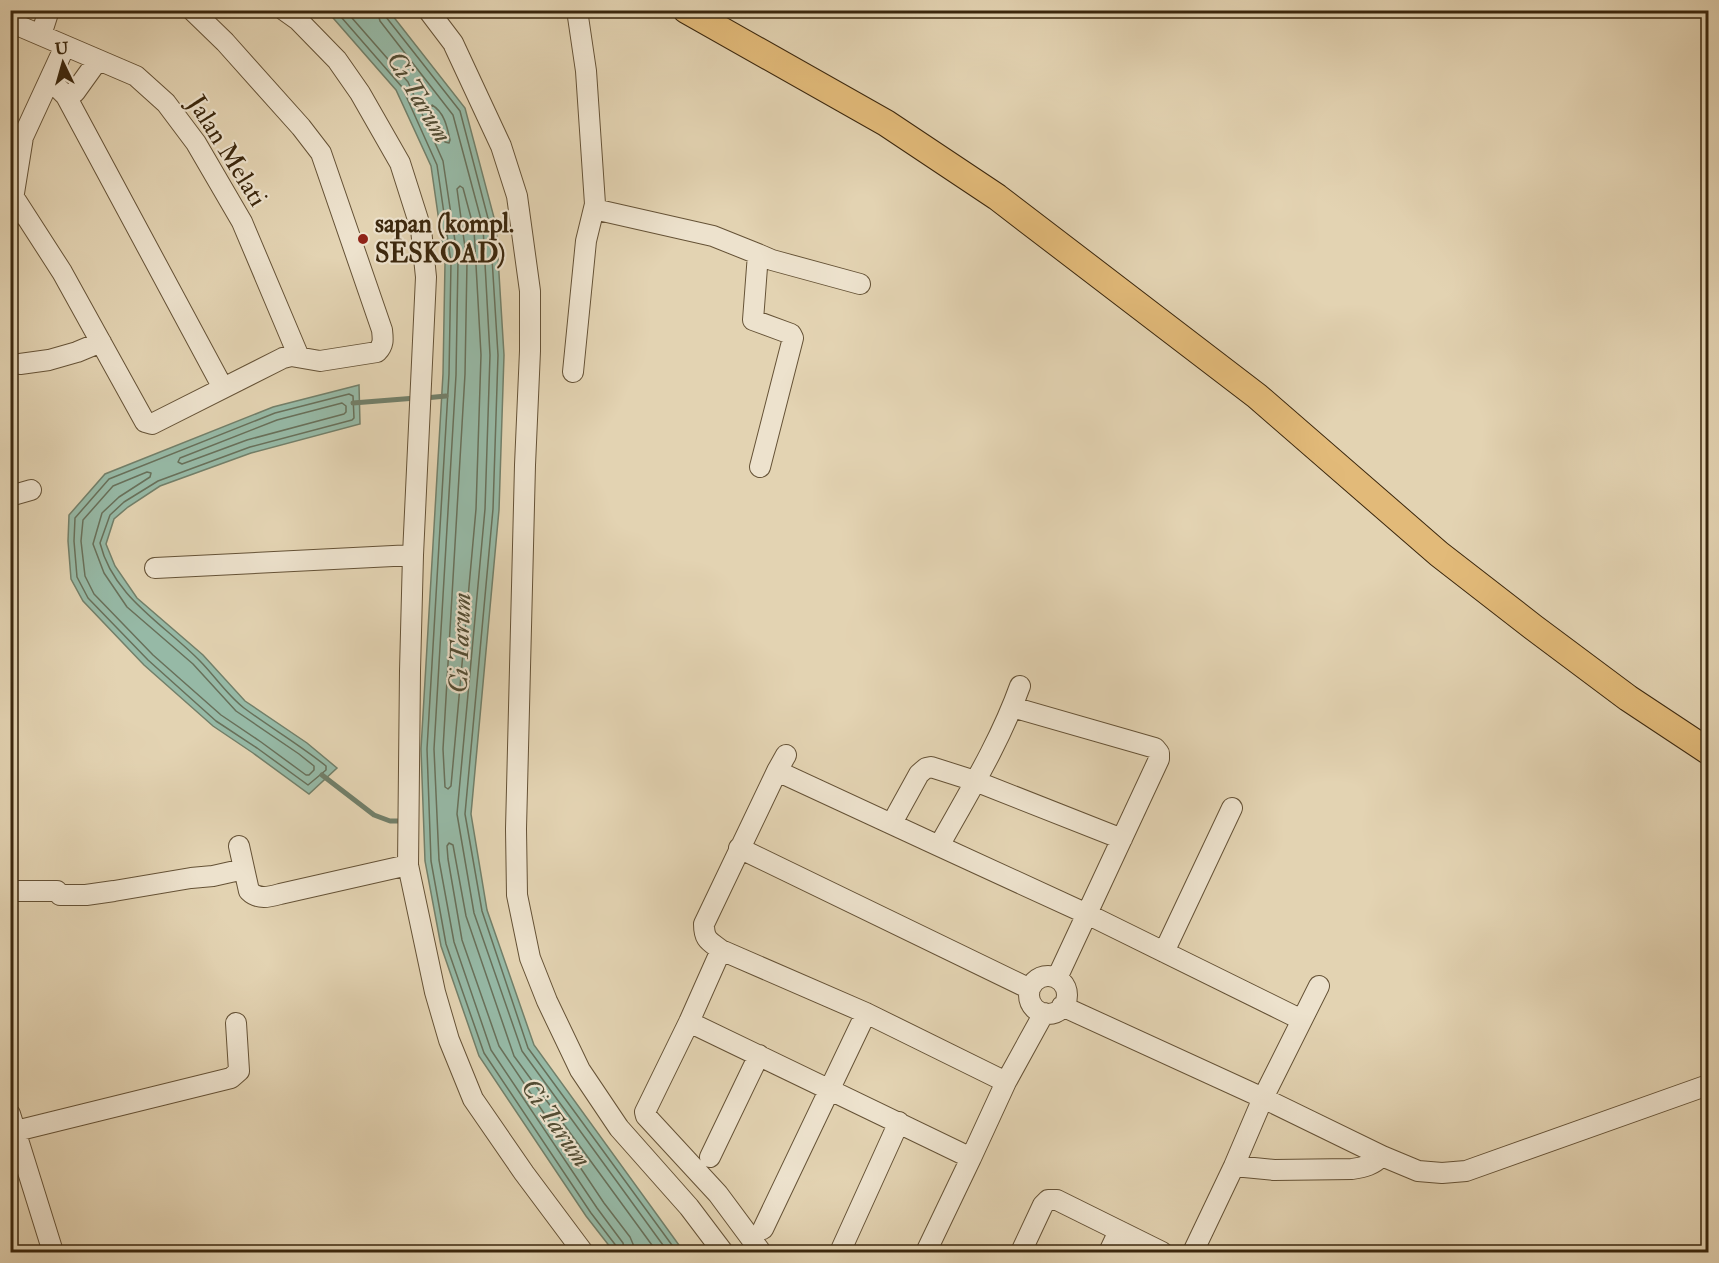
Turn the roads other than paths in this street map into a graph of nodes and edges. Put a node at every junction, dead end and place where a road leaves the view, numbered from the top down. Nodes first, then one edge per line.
1 (49, 10) edge
2 (192, 10) edge
3 (284, 10) edge
4 (428, 10) edge
5 (577, 10) edge
6 (686, 10) edge
7 (10, 22) edge
8 (41, 35) junction
9 (65, 46) junction
10 (98, 60) junction
11 (50, 79) junction
12 (66, 96) junction
13 (13, 196) junction
14 (594, 209) junction
15 (10, 218) edge
16 (758, 254) junction
17 (860, 284) dead end
18 (101, 342) junction
19 (299, 357) junction
20 (20, 364) dead end
21 (573, 372) dead end
22 (223, 388) junction
23 (760, 467) dead end
24 (31, 490) dead end
25 (10, 496) edge
26 (413, 555) junction
27 (155, 568) dead end
28 (1020, 686) dead end
29 (1012, 707) junction
30 (1708, 751) edge
31 (975, 781) junction
32 (1232, 808) dead end
33 (892, 823) junction
34 (1122, 839) junction
35 (239, 846) dead end
36 (939, 846) junction
37 (740, 848) junction
38 (408, 865) junction
39 (244, 869) junction
40 (10, 891) edge
41 (1087, 914) junction
42 (721, 950) junction
43 (1164, 952) junction
44 (1057, 978) junction
45 (1319, 986) dead end
46 (1030, 989) junction
47 (1062, 1006) junction
48 (866, 1013) junction
49 (1044, 1013) junction
50 (1302, 1020) junction
51 (689, 1022) junction
52 (236, 1023) dead end
53 (759, 1055) junction
54 (1006, 1082) junction
55 (1708, 1085) edge
56 (829, 1089) junction
57 (1263, 1098) junction
58 (899, 1122) junction
59 (13, 1123) edge
60 (1382, 1156) junction
61 (710, 1157) dead end
62 (970, 1158) junction
63 (1234, 1166) junction
64 (763, 1229) dead end
65 (1119, 1231) junction
66 (53, 1252) edge
67 (583, 1252) edge
68 (723, 1252) edge
69 (761, 1252) edge
70 (840, 1252) edge
71 (926, 1252) edge
72 (1021, 1252) edge
73 (1109, 1252) edge
74 (1162, 1252) edge
75 (1193, 1252) edge

1 - 8 street
2 - 19 street
3 - 26 street
4 - 68 street
5 - 14 street
6 - 30 main road
7 - 8 street, Jalan Melati
8 - 9 street, Jalan Melati
9 - 10 street, Jalan Melati
9 - 11 street
10 - 12 street
10 - 19 street, Jalan Melati
11 - 12 street
11 - 13 street
12 - 22 street
13 - 15 street
13 - 18 street
14 - 16 street
14 - 21 street
16 - 17 street
16 - 23 street
18 - 20 street
18 - 22 street
19 - 22 street
24 - 25 street
26 - 27 street
26 - 38 street
28 - 29 street
29 - 31 street
29 - 34 street
31 - 33 street
31 - 34 street
31 - 36 street
32 - 43 street
33 - 36 street
33 - 37 street
34 - 41 street
35 - 39 street
36 - 41 street
37 - 42 street
37 - 46 street
38 - 39 street
38 - 67 street
39 - 40 street
41 - 43 street
41 - 44 street
42 - 48 street
42 - 51 street
43 - 50 street
44 - 46 street
44 - 47 street
45 - 50 street
46 - 49 street
47 - 49 street
47 - 57 street
48 - 54 street
48 - 56 street
49 - 54 street
50 - 57 street
51 - 53 street
51 - 69 street
52 - 59 street
53 - 56 street
53 - 61 street
54 - 62 street
55 - 60 street
56 - 58 street
56 - 64 street
57 - 60 street
57 - 63 street
58 - 62 street
58 - 70 street
59 - 66 street
60 - 63 street
62 - 71 street
63 - 75 street
65 - 72 street
65 - 73 street
65 - 74 street

